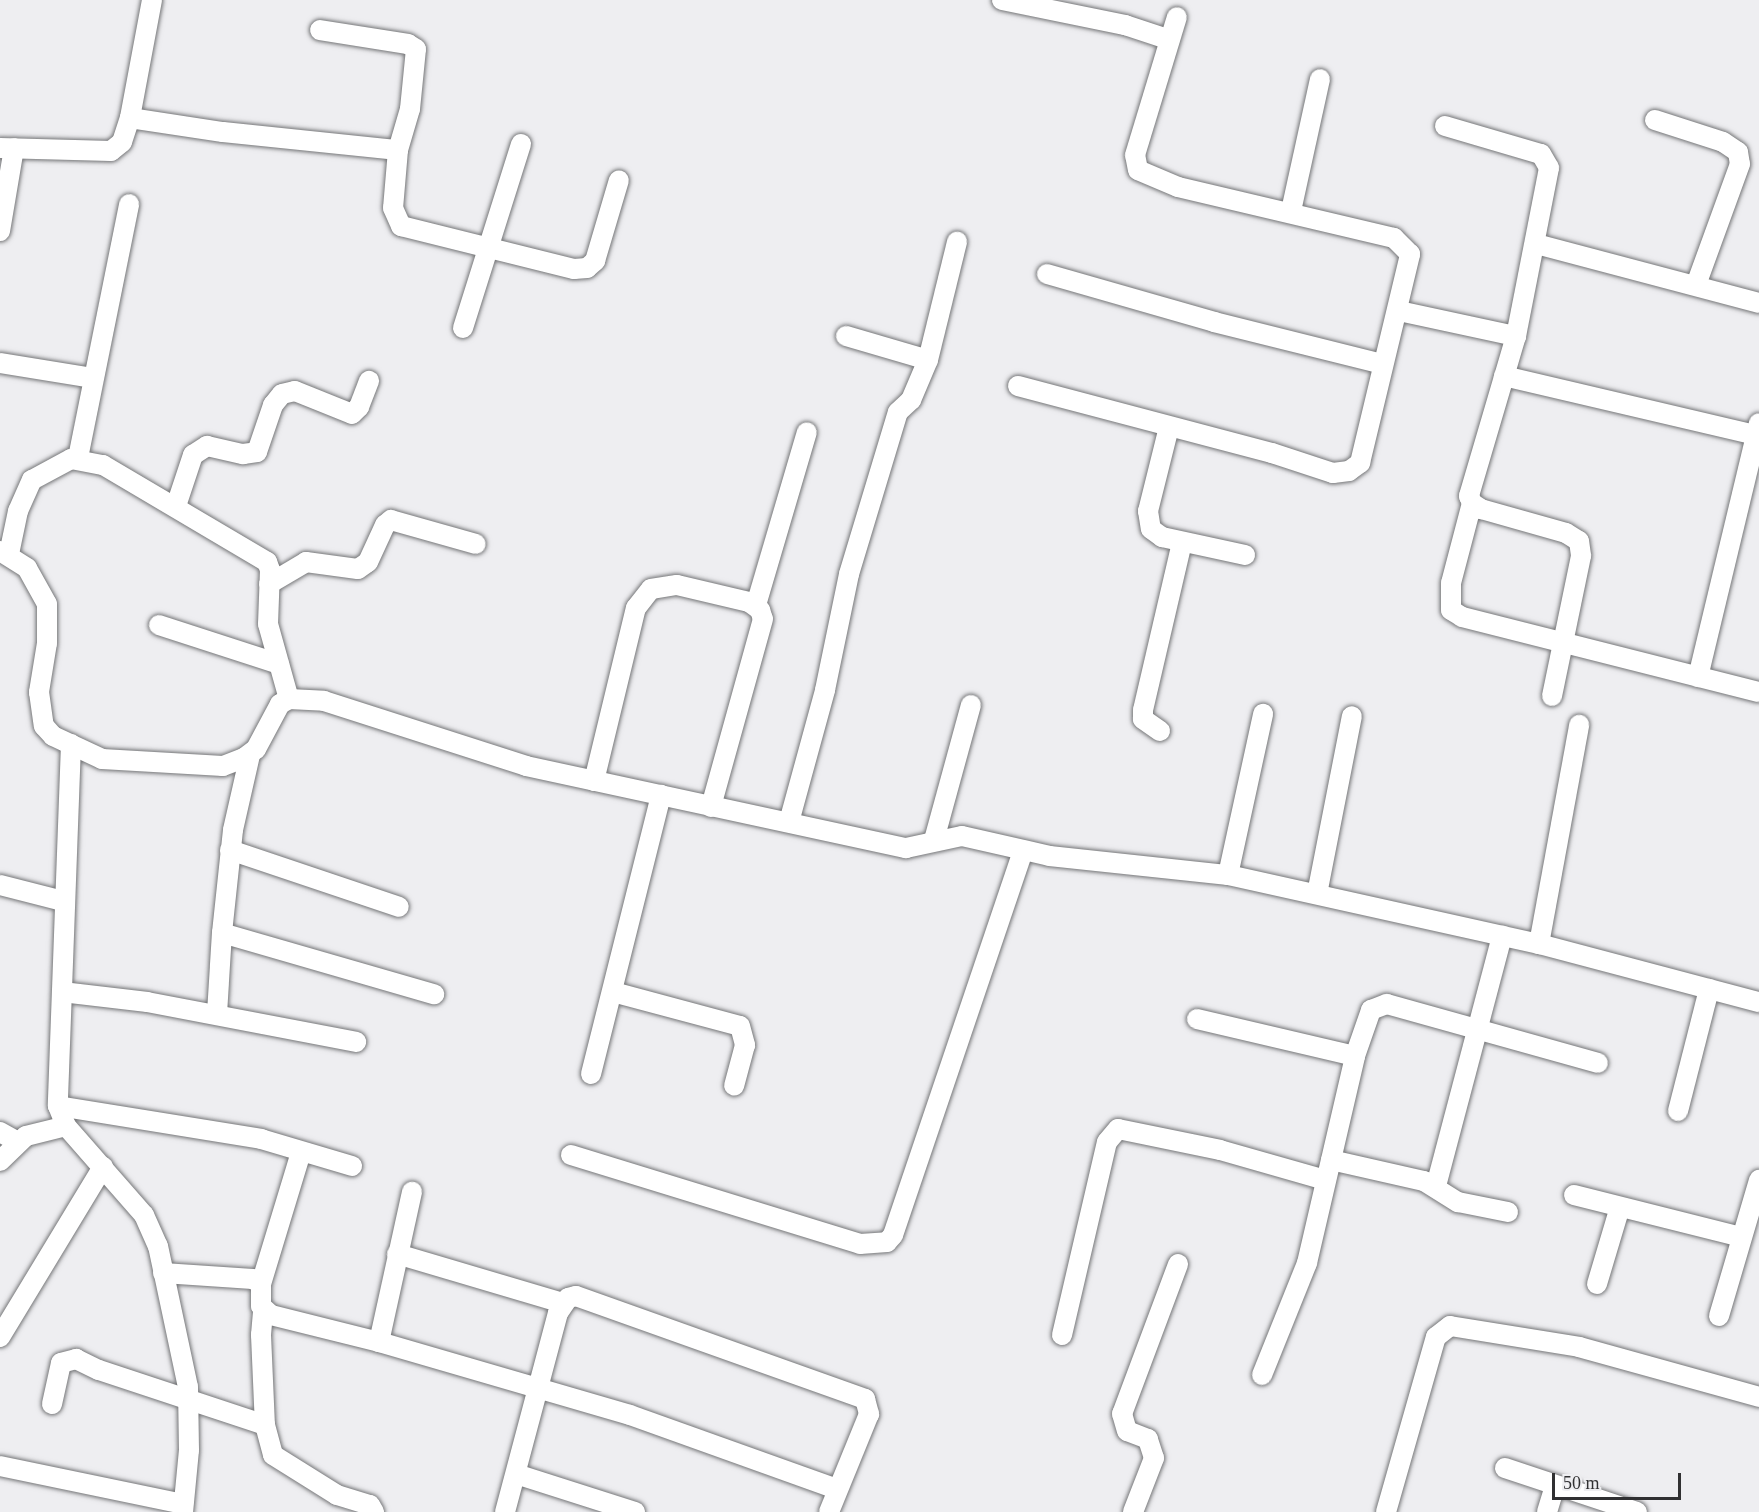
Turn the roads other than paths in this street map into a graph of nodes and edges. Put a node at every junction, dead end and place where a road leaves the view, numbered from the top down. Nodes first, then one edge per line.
1 (152, 0) edge
2 (1002, 0) edge
3 (1177, 17) dead end
4 (320, 30) dead end
5 (1170, 40) junction
6 (1320, 78) dead end
7 (130, 118) junction
8 (1655, 120) dead end
9 (1445, 126) dead end
10 (521, 144) dead end
11 (7, 148) edge
12 (398, 150) junction
13 (619, 180) dead end
14 (129, 204) dead end
15 (1291, 211) junction
16 (0, 231) edge
17 (957, 242) dead end
18 (1536, 244) junction
19 (486, 248) junction
20 (1047, 274) dead end
21 (1696, 285) junction
22 (1759, 303) edge
23 (1398, 311) junction
24 (463, 328) dead end
25 (846, 336) dead end
26 (1516, 336) junction
27 (928, 360) junction
28 (0, 363) edge
29 (1382, 364) junction
30 (1504, 376) junction
31 (93, 378) junction
32 (369, 381) dead end
33 (1018, 386) dead end
34 (1169, 427) junction
35 (1758, 431) edge
36 (807, 432) dead end
37 (78, 458) junction
38 (1472, 503) junction
39 (176, 506) junction
40 (1182, 542) junction
41 (476, 544) dead end
42 (4, 552) edge
43 (1245, 555) dead end
44 (269, 584) junction
45 (756, 605) junction
46 (159, 625) dead end
47 (1563, 642) junction
48 (279, 664) junction
49 (1698, 677) junction
50 (1759, 692) edge
51 (1552, 696) dead end
52 (289, 699) junction
53 (971, 705) dead end
54 (1263, 714) dead end
55 (1352, 716) dead end
56 (1579, 725) dead end
57 (1160, 731) dead end
58 (71, 744) junction
59 (250, 755) junction
60 (594, 781) junction
61 (661, 795) junction
62 (711, 807) junction
63 (789, 822) junction
64 (934, 840) junction
65 (230, 850) junction
66 (1023, 852) junction
67 (1228, 875) junction
68 (0, 885) edge
69 (1317, 894) junction
70 (63, 901) junction
71 (399, 907) dead end
72 (222, 933) junction
73 (1502, 936) junction
74 (1539, 944) junction
75 (1709, 988) junction
76 (62, 992) junction
77 (613, 992) junction
78 (434, 994) dead end
79 (1759, 1002) edge
80 (217, 1014) junction
81 (1197, 1019) dead end
82 (1480, 1032) junction
83 (356, 1042) dead end
84 (1355, 1056) junction
85 (1598, 1063) dead end
86 (591, 1074) dead end
87 (734, 1086) dead end
88 (58, 1106) junction
89 (1677, 1112) dead end
90 (66, 1126) junction
91 (8, 1137) edge
92 (301, 1152) junction
93 (571, 1155) dead end
94 (1331, 1160) junction
95 (0, 1161) edge
96 (351, 1166) dead end
97 (103, 1167) junction
98 (1325, 1180) junction
99 (1759, 1180) edge
100 (1436, 1186) junction
101 (412, 1192) dead end
102 (1574, 1195) dead end
103 (1620, 1207) junction
104 (1508, 1212) dead end
105 (1741, 1237) junction
106 (397, 1254) junction
107 (1178, 1264) dead end
108 (163, 1273) junction
109 (261, 1284) junction
110 (1598, 1284) dead end
111 (562, 1303) junction
112 (263, 1312) junction
113 (1719, 1316) dead end
114 (1062, 1335) dead end
115 (0, 1337) edge
116 (379, 1342) junction
117 (1262, 1375) dead end
118 (540, 1389) junction
119 (1759, 1396) edge
120 (188, 1397) junction
121 (52, 1404) dead end
122 (265, 1425) junction
123 (0, 1466) edge
124 (1505, 1468) dead end
125 (516, 1474) junction
126 (1555, 1486) junction
127 (837, 1489) junction
128 (183, 1508) edge
129 (374, 1512) edge
130 (505, 1512) edge
131 (635, 1512) edge
132 (829, 1512) edge
133 (1133, 1512) edge
134 (1386, 1512) edge
135 (1547, 1512) edge
136 (1637, 1512) edge

1 - 7 street
2 - 5 street
3 - 5 street
4 - 12 street
5 - 15 street
6 - 15 street
7 - 11 street
7 - 12 street
8 - 21 street
9 - 18 street
10 - 19 street
11 - 16 street
12 - 19 street
13 - 19 street
14 - 31 street
15 - 23 street
17 - 27 street
18 - 21 street
18 - 26 street
19 - 24 street
20 - 29 street
21 - 22 street
23 - 26 street
23 - 29 street
25 - 27 street
26 - 30 street
27 - 63 street
28 - 31 street
29 - 34 street
30 - 35 street
30 - 38 street
31 - 37 street
32 - 39 street
33 - 34 street
34 - 40 street
35 - 49 street
36 - 45 street
37 - 39 street
37 - 42 street
38 - 47 street
38 - 47 street
39 - 44 street
40 - 43 street
40 - 57 street
41 - 44 street
42 - 58 street
44 - 48 street
45 - 60 street
45 - 62 street
46 - 48 street
47 - 49 street
47 - 51 street
48 - 52 street
49 - 50 street
52 - 59 street
52 - 60 street
53 - 64 street
54 - 67 street
55 - 69 street
56 - 74 street
58 - 59 street
58 - 70 street
59 - 65 street
60 - 61 street
61 - 62 street
61 - 77 street
62 - 63 street
63 - 64 street
64 - 66 street
65 - 71 street
65 - 72 street
66 - 67 street
66 - 93 street
67 - 69 street
68 - 70 street
69 - 73 street
70 - 76 street
72 - 78 street
72 - 80 street
73 - 74 street
73 - 82 street
74 - 75 street
75 - 79 street
75 - 89 street
76 - 80 street
76 - 88 street
77 - 86 street
77 - 87 street
80 - 83 street
81 - 84 street
82 - 84 street
82 - 85 street
82 - 100 street
84 - 94 street
88 - 90 street
88 - 92 street
90 - 91 street
90 - 97 street
91 - 95 street
92 - 96 street
92 - 109 street
94 - 98 street
94 - 100 street
97 - 108 street
97 - 115 street
98 - 114 street
98 - 117 street
99 - 105 street
100 - 104 street
101 - 106 street
102 - 103 street
103 - 105 street
103 - 110 street
105 - 113 street
106 - 111 street
106 - 116 street
107 - 133 street
108 - 109 street
108 - 120 street
109 - 112 street
111 - 118 street
111 - 127 street
112 - 116 street
112 - 122 street
116 - 118 street
118 - 125 street
118 - 127 street
119 - 134 street
120 - 121 street
120 - 122 street
120 - 128 street
122 - 129 street
123 - 128 street
124 - 126 street
125 - 130 street
125 - 131 street
126 - 135 street
126 - 136 street
127 - 132 street

